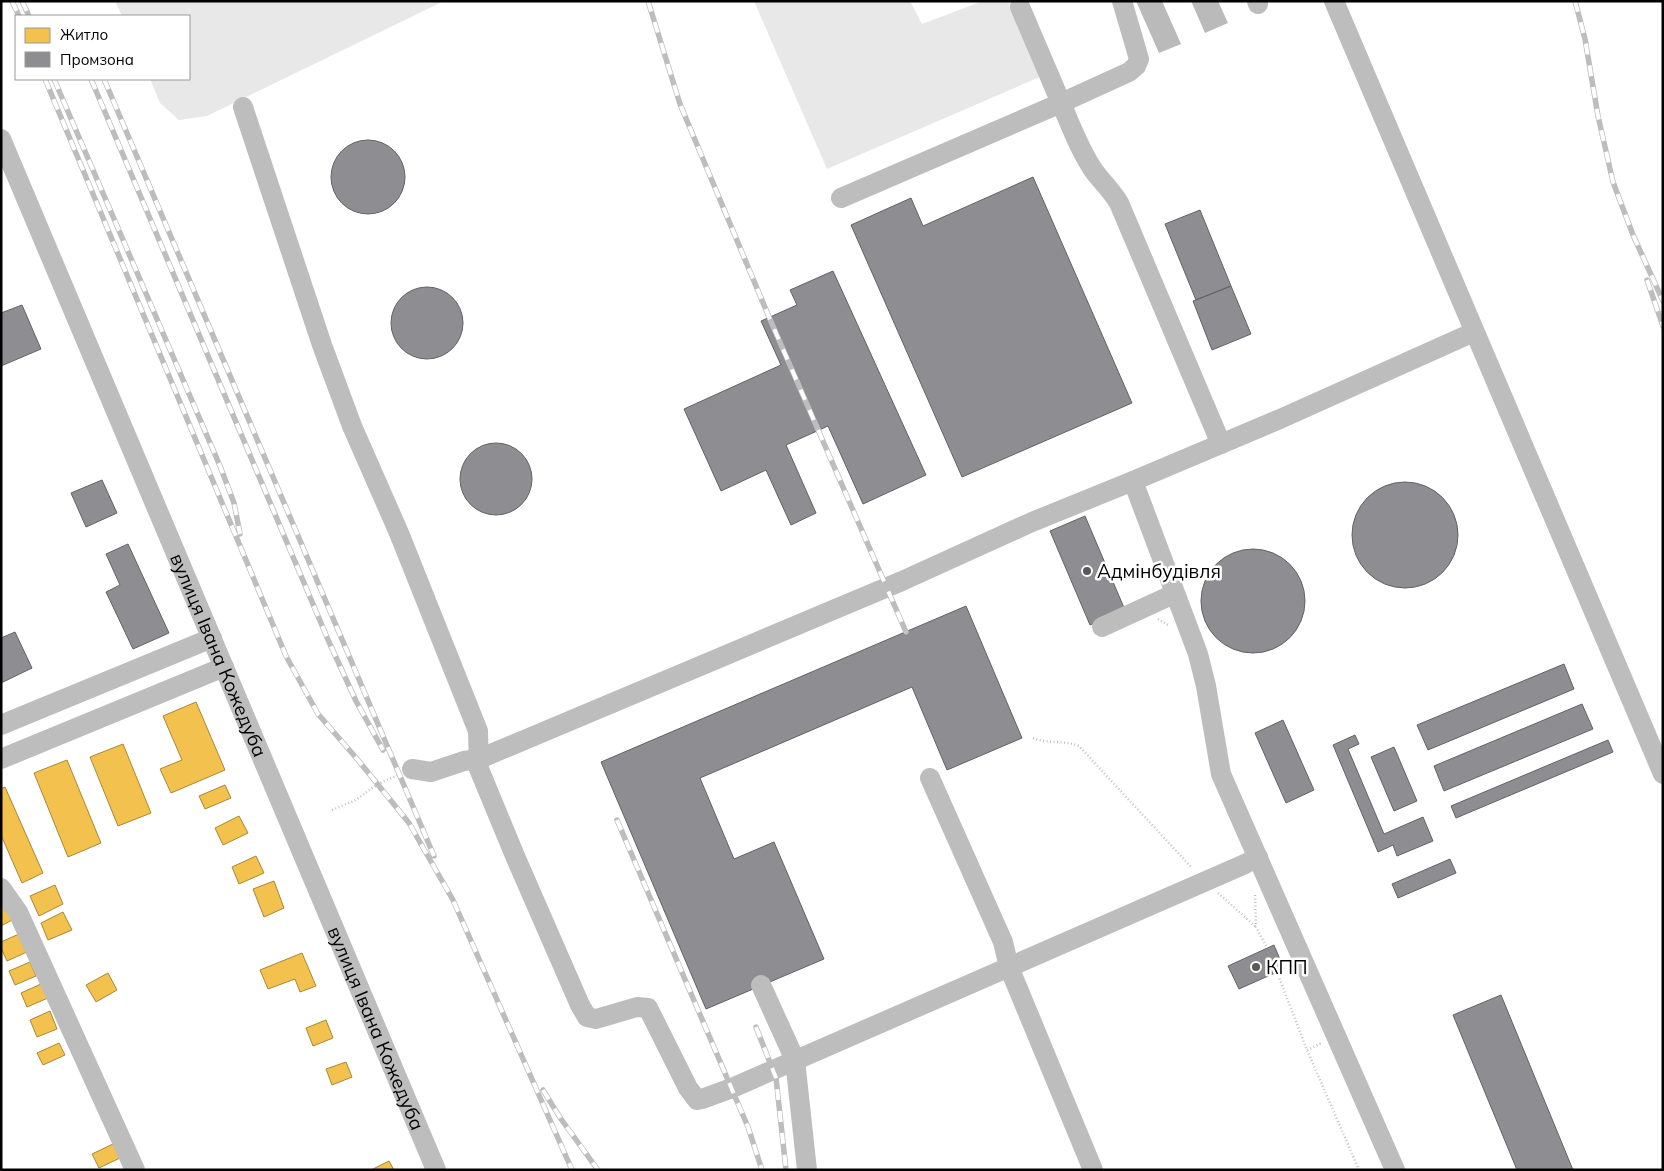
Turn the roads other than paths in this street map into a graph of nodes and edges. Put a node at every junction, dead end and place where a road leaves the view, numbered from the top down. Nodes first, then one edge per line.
1 (1122, 1) edge
2 (1334, 1) edge
3 (1024, 3) edge
4 (1061, 103) junction
5 (243, 107) dead end
6 (1, 139) edge
7 (841, 198) dead end
8 (1474, 332) junction
9 (1222, 444) junction
10 (1133, 480) junction
11 (1174, 594) junction
12 (1102, 627) dead end
13 (212, 638) junction
14 (224, 667) junction
15 (1, 725) edge
16 (1, 759) edge
17 (479, 759) junction
18 (412, 769) road end
19 (1663, 774) edge
20 (930, 778) dead end
21 (1258, 858) junction
22 (1, 888) edge
23 (1009, 967) junction
24 (761, 985) dead end
25 (795, 1060) junction
26 (135, 1170) edge
27 (436, 1170) edge
28 (808, 1170) edge
29 (1093, 1170) edge
30 (1394, 1170) edge

1 - 4 street
2 - 8 street
3 - 4 street
4 - 7 street
4 - 9 street
5 - 17 street
6 - 13 street, вулиця Івана Кожедуба
8 - 9 street
8 - 19 street
9 - 10 street
10 - 11 street
10 - 17 street
11 - 12 street
11 - 21 street
13 - 14 street, вулиця Івана Кожедуба
13 - 15 street
14 - 16 street
14 - 27 street, вулиця Івана Кожедуба
17 - 18 street
17 - 25 street
20 - 23 street
21 - 23 street
21 - 30 street
22 - 26 street
23 - 25 street
23 - 29 street
24 - 25 street
25 - 28 street

